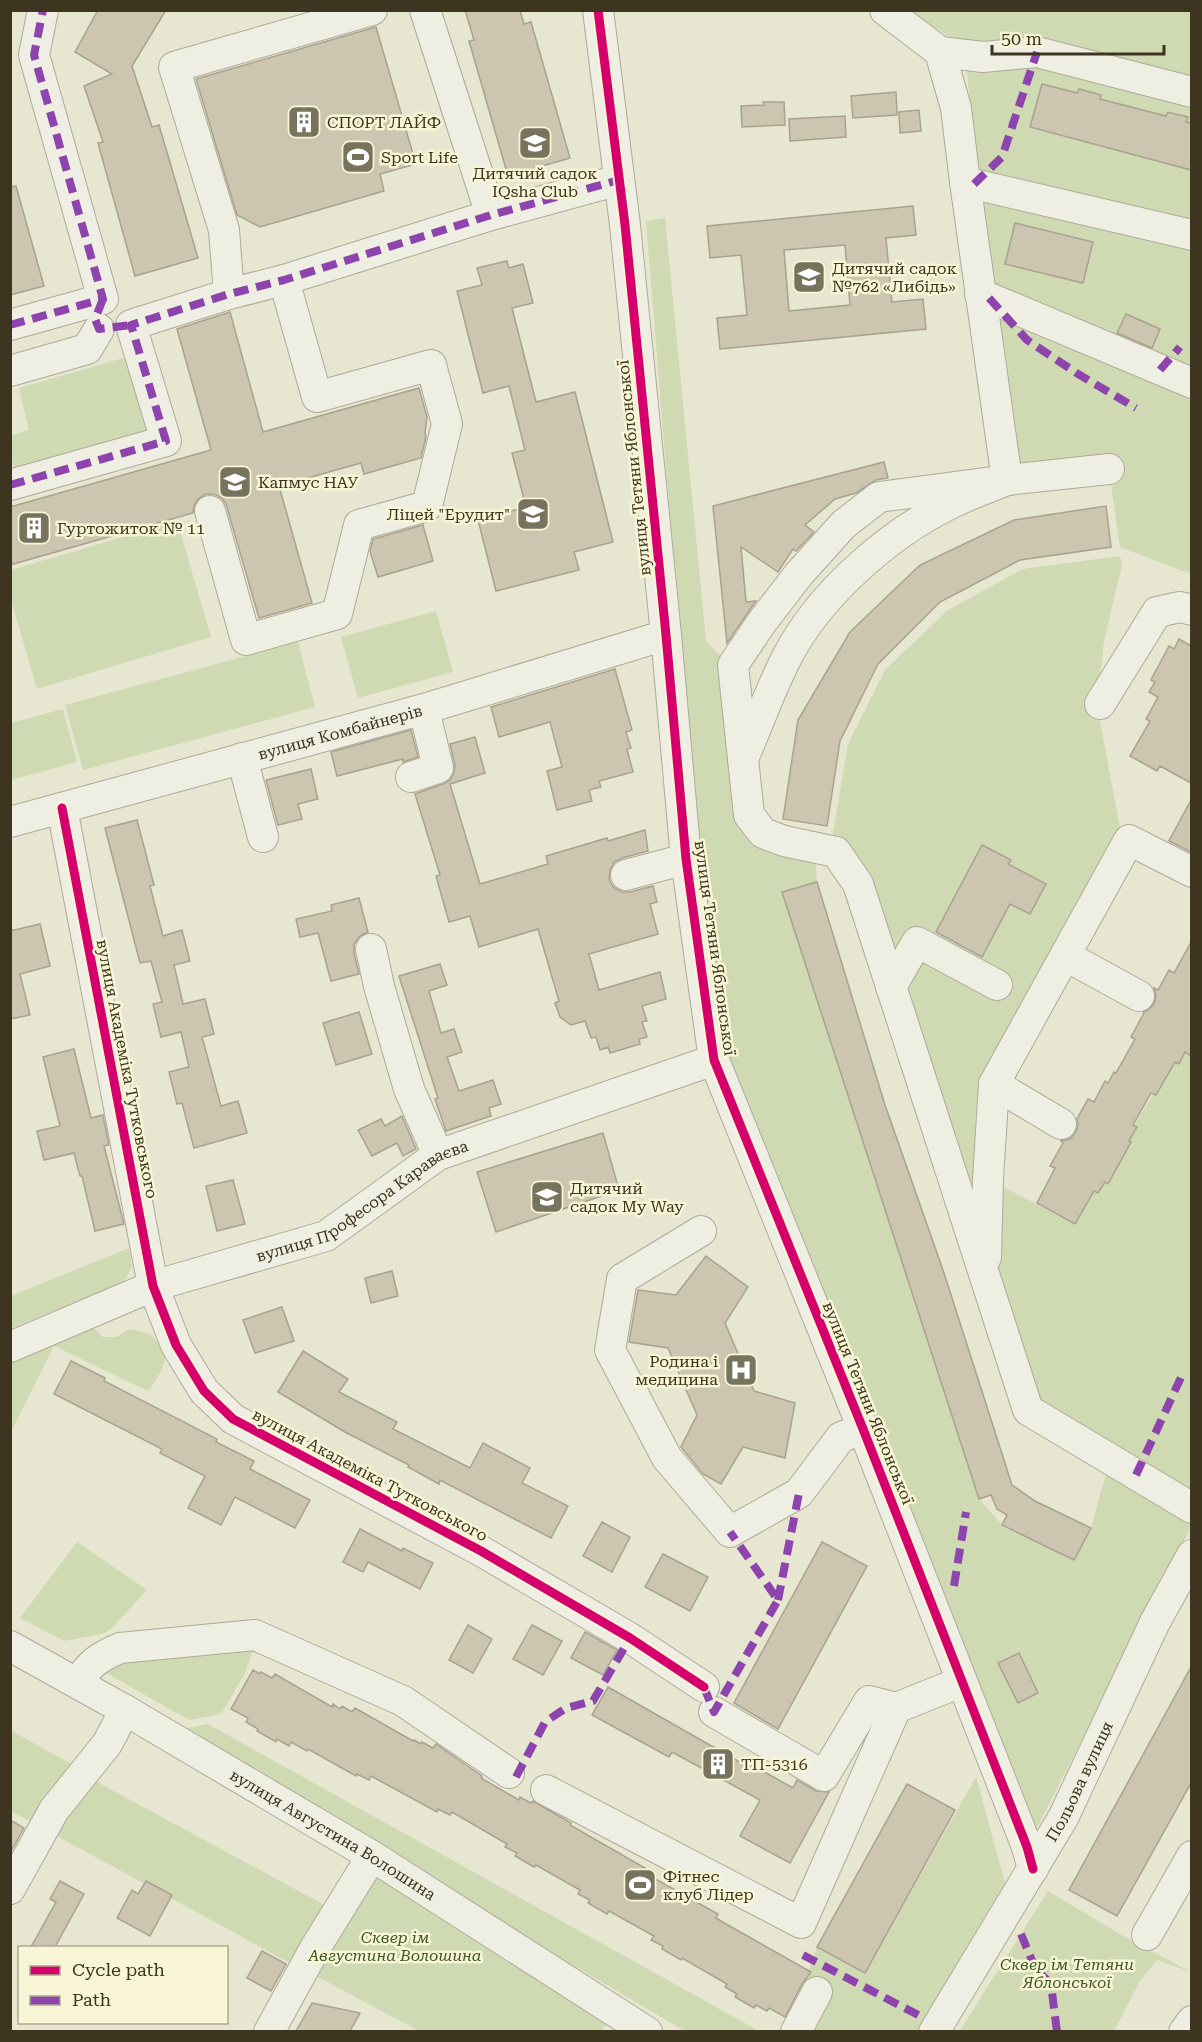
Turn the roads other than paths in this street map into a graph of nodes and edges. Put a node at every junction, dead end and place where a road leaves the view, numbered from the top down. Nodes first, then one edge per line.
1 (43, 10) edge
2 (372, 10) edge
3 (425, 10) edge
4 (598, 10) edge
5 (885, 10) edge
6 (940, 52) junction
7 (1191, 92) edge
8 (620, 180) junction
9 (964, 182) junction
10 (490, 215) junction
11 (1191, 235) edge
12 (284, 280) junction
13 (229, 294) junction
14 (980, 294) junction
15 (103, 299) junction
16 (10, 325) edge
17 (131, 325) junction
18 (99, 329) junction
19 (10, 371) edge
20 (1191, 383) edge
21 (1109, 469) dead end
22 (1007, 480) junction
23 (10, 485) edge
24 (210, 511) dead end
25 (1191, 610) edge
26 (666, 635) junction
27 (1100, 704) dead end
28 (424, 709) junction
29 (242, 758) junction
30 (742, 761) junction
31 (411, 777) dead end
32 (62, 808) junction
33 (10, 822) edge
34 (263, 837) dead end
35 (686, 859) junction
36 (1191, 872) edge
37 (626, 875) dead end
38 (371, 949) dead end
39 (1066, 956) junction
40 (997, 985) dead end
41 (891, 987) junction
42 (1139, 996) dead end
43 (714, 1060) junction
44 (994, 1084) junction
45 (1061, 1125) dead end
46 (438, 1155) junction
47 (701, 1231) dead end
48 (986, 1281) junction
49 (153, 1286) junction
50 (10, 1347) edge
51 (863, 1429) junction
52 (1191, 1508) edge
53 (1191, 1554) edge
54 (10, 1646) edge
55 (961, 1682) junction
56 (77, 1683) junction
57 (896, 1708) junction
58 (125, 1710) junction
59 (509, 1773) dead end
60 (546, 1790) dead end
61 (372, 1856) junction
62 (1191, 1856) edge
63 (1033, 1869) junction
64 (10, 1889) edge
65 (1147, 1935) dead end
66 (817, 1992) dead end
67 (1191, 2021) edge
68 (608, 2022) edge
69 (268, 2031) edge
70 (647, 2031) edge
71 (796, 2031) edge
72 (934, 2031) edge
73 (1184, 2031) edge

1 - 15 street
2 - 13 street
3 - 10 street
4 - 8 street, вулиця Тетяни Яблонської
5 - 6 street
6 - 7 street
6 - 9 street
8 - 10 street
8 - 26 street, вулиця Тетяни Яблонської
9 - 11 street
9 - 14 street
10 - 12 street
12 - 13 street
12 - 24 street
13 - 17 street
14 - 20 street
14 - 22 street
15 - 16 street
15 - 18 street
17 - 18 street
17 - 23 street
18 - 19 street
21 - 22 street
22 - 30 street
22 - 30 street
25 - 27 street
26 - 28 street, вулиця Комбайнерів
26 - 35 street, вулиця Тетяни Яблонської
28 - 29 street, вулиця Комбайнерів
28 - 31 street
29 - 32 street, вулиця Комбайнерів
29 - 34 street
30 - 41 street
32 - 33 street, вулиця Комбайнерів
32 - 49 street, вулиця Академіка Тутковського
35 - 37 street
35 - 43 street, вулиця Тетяни Яблонської
36 - 39 street
38 - 46 street
39 - 42 street
39 - 44 street
40 - 41 street
41 - 48 street
43 - 46 street, вулиця Професора Караваєва
43 - 51 street, вулиця Тетяни Яблонської
44 - 45 street
44 - 48 street
46 - 49 street, вулиця Професора Караваєва
47 - 51 street
48 - 52 street
49 - 50 street, вулиця Професора Караваєва
49 - 57 street, вулиця Академіка Тутковського
51 - 55 street, вулиця Тетяни Яблонської
53 - 63 street, Польова вулиця
54 - 56 street, вулиця Августина Волошина
55 - 57 street
55 - 63 street, вулиця Тетяни Яблонської
56 - 58 street, вулиця Августина Волошина
56 - 59 street
57 - 60 street
58 - 61 street, вулиця Августина Волошина
58 - 64 street
61 - 68 street, вулиця Августина Волошина
61 - 69 street
62 - 65 street
63 - 72 street, Польова вулиця
66 - 71 street
67 - 73 street
68 - 70 street, вулиця Августина Волошина

